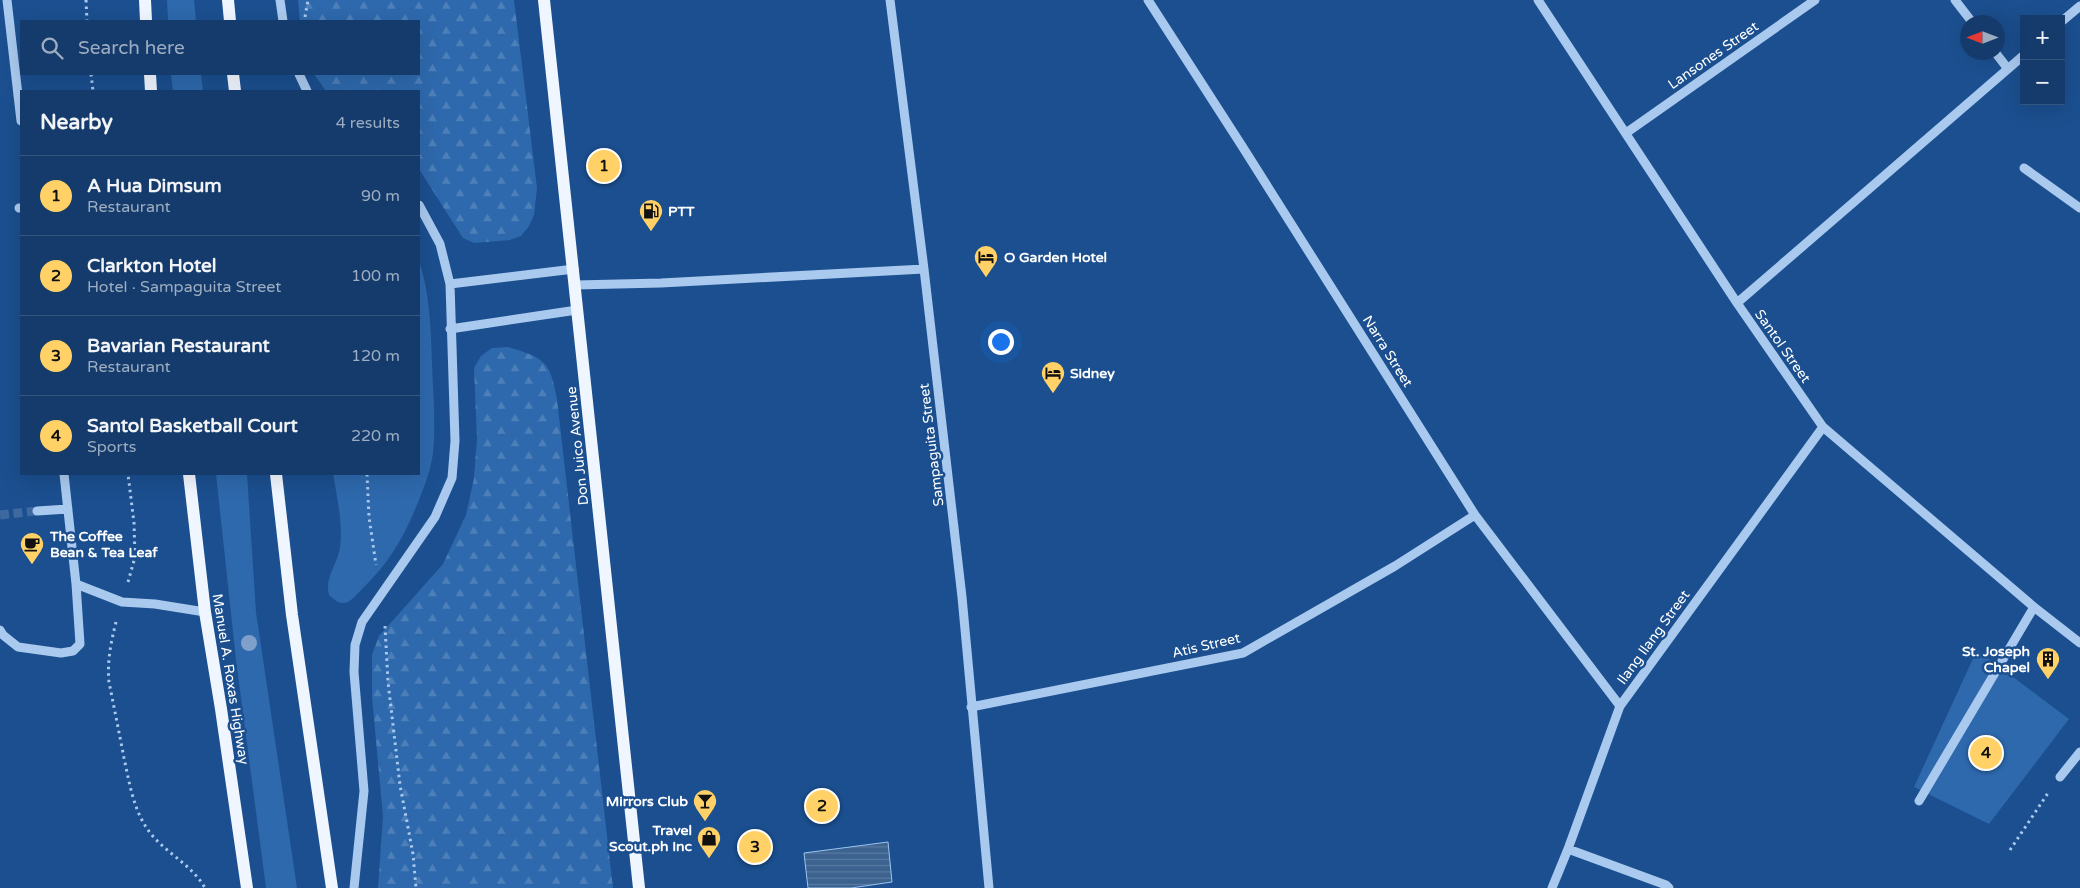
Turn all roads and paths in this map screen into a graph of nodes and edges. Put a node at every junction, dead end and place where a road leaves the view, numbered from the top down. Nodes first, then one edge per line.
1 (7, 0) edge
2 (86, 0) edge
3 (145, 0) edge
4 (228, 0) edge
5 (280, 0) edge
6 (308, 0) edge
7 (544, 0) edge
8 (890, 0) edge
9 (1148, 0) edge
10 (1538, 0) edge
11 (1815, 0) edge
12 (1955, 0) edge
13 (2080, 7) edge
14 (1967, 15) edge
15 (2065, 19) edge
16 (87, 20) edge
17 (146, 20) edge
18 (230, 20) edge
19 (283, 20) edge
20 (302, 20) edge
21 (2020, 58) edge
22 (2001, 60) edge
23 (2008, 69) junction
24 (91, 75) edge
25 (150, 75) edge
26 (234, 75) edge
27 (299, 75) edge
28 (93, 90) edge
29 (151, 90) edge
30 (235, 90) edge
31 (307, 90) edge
32 (20, 112) edge
33 (1626, 133) junction
34 (2024, 168) dead end
35 (420, 207) edge
36 (2080, 208) edge
37 (574, 269) junction
38 (924, 269) junction
39 (450, 284) junction
40 (575, 285) junction
41 (1737, 303) junction
42 (577, 310) junction
43 (450, 329) junction
44 (1823, 427) junction
45 (64, 475) edge
46 (128, 475) edge
47 (189, 475) edge
48 (276, 475) edge
49 (367, 475) edge
50 (37, 510) tunnel mouth
51 (68, 510) junction
52 (1475, 515) junction
53 (76, 584) junction
54 (381, 595) junction
55 (122, 602) junction
56 (2034, 607) junction
57 (205, 612) junction
58 (0, 630) edge
59 (2080, 642) edge
60 (1620, 706) junction
61 (971, 707) junction
62 (2080, 752) edge
63 (2060, 777) joint
64 (1919, 801) dead end
65 (1568, 849) junction
66 (2010, 850) dead end
67 (205, 888) edge
68 (247, 888) edge
69 (332, 888) edge
70 (354, 888) edge
71 (416, 888) edge
72 (639, 888) edge
73 (989, 888) edge
74 (1552, 888) edge
75 (1669, 888) edge

1 - 32 street
2 - 16 path
3 - 17 main road
4 - 18 main road
5 - 19 street
6 - 20 path
7 - 37 main road, Don Juico Avenue
8 - 38 street, Sampaguita Street
9 - 52 street, Narra Street
10 - 33 street, Santol Street
11 - 33 street, Lansones Street
12 - 14 street
13 - 15 street
21 - 23 street
22 - 23 street
23 - 41 street
24 - 28 path
25 - 29 main road
26 - 30 main road
27 - 31 street
33 - 41 street, Santol Street
34 - 36 street
35 - 39 street
37 - 39 street
37 - 40 main road, Don Juico Avenue
38 - 40 street
38 - 61 street, Sampaguita Street
39 - 43 street
40 - 42 main road, Don Juico Avenue
41 - 44 street, Santol Street
42 - 43 street
42 - 72 main road, Don Juico Avenue
43 - 54 street
44 - 56 street, Santol Street
44 - 60 street, Ilang Ilang Street
45 - 51 street
46 - 55 path
47 - 57 main road, Manuel A. Roxas Highway
48 - 69 main road
49 - 54 path
50 - 51 street
51 - 53 street
52 - 60 street, Narra Street
52 - 61 street, Atis Street
53 - 55 street
53 - 58 street
54 - 70 street
54 - 71 path
55 - 57 street
55 - 67 path
56 - 59 street, Santol Street
56 - 64 street
57 - 68 main road, Manuel A. Roxas Highway
60 - 65 street, Ilang Ilang Street
61 - 73 street, Sampaguita Street
62 - 63 street
63 - 66 path
65 - 74 street, Ilang Ilang Street
65 - 75 street

